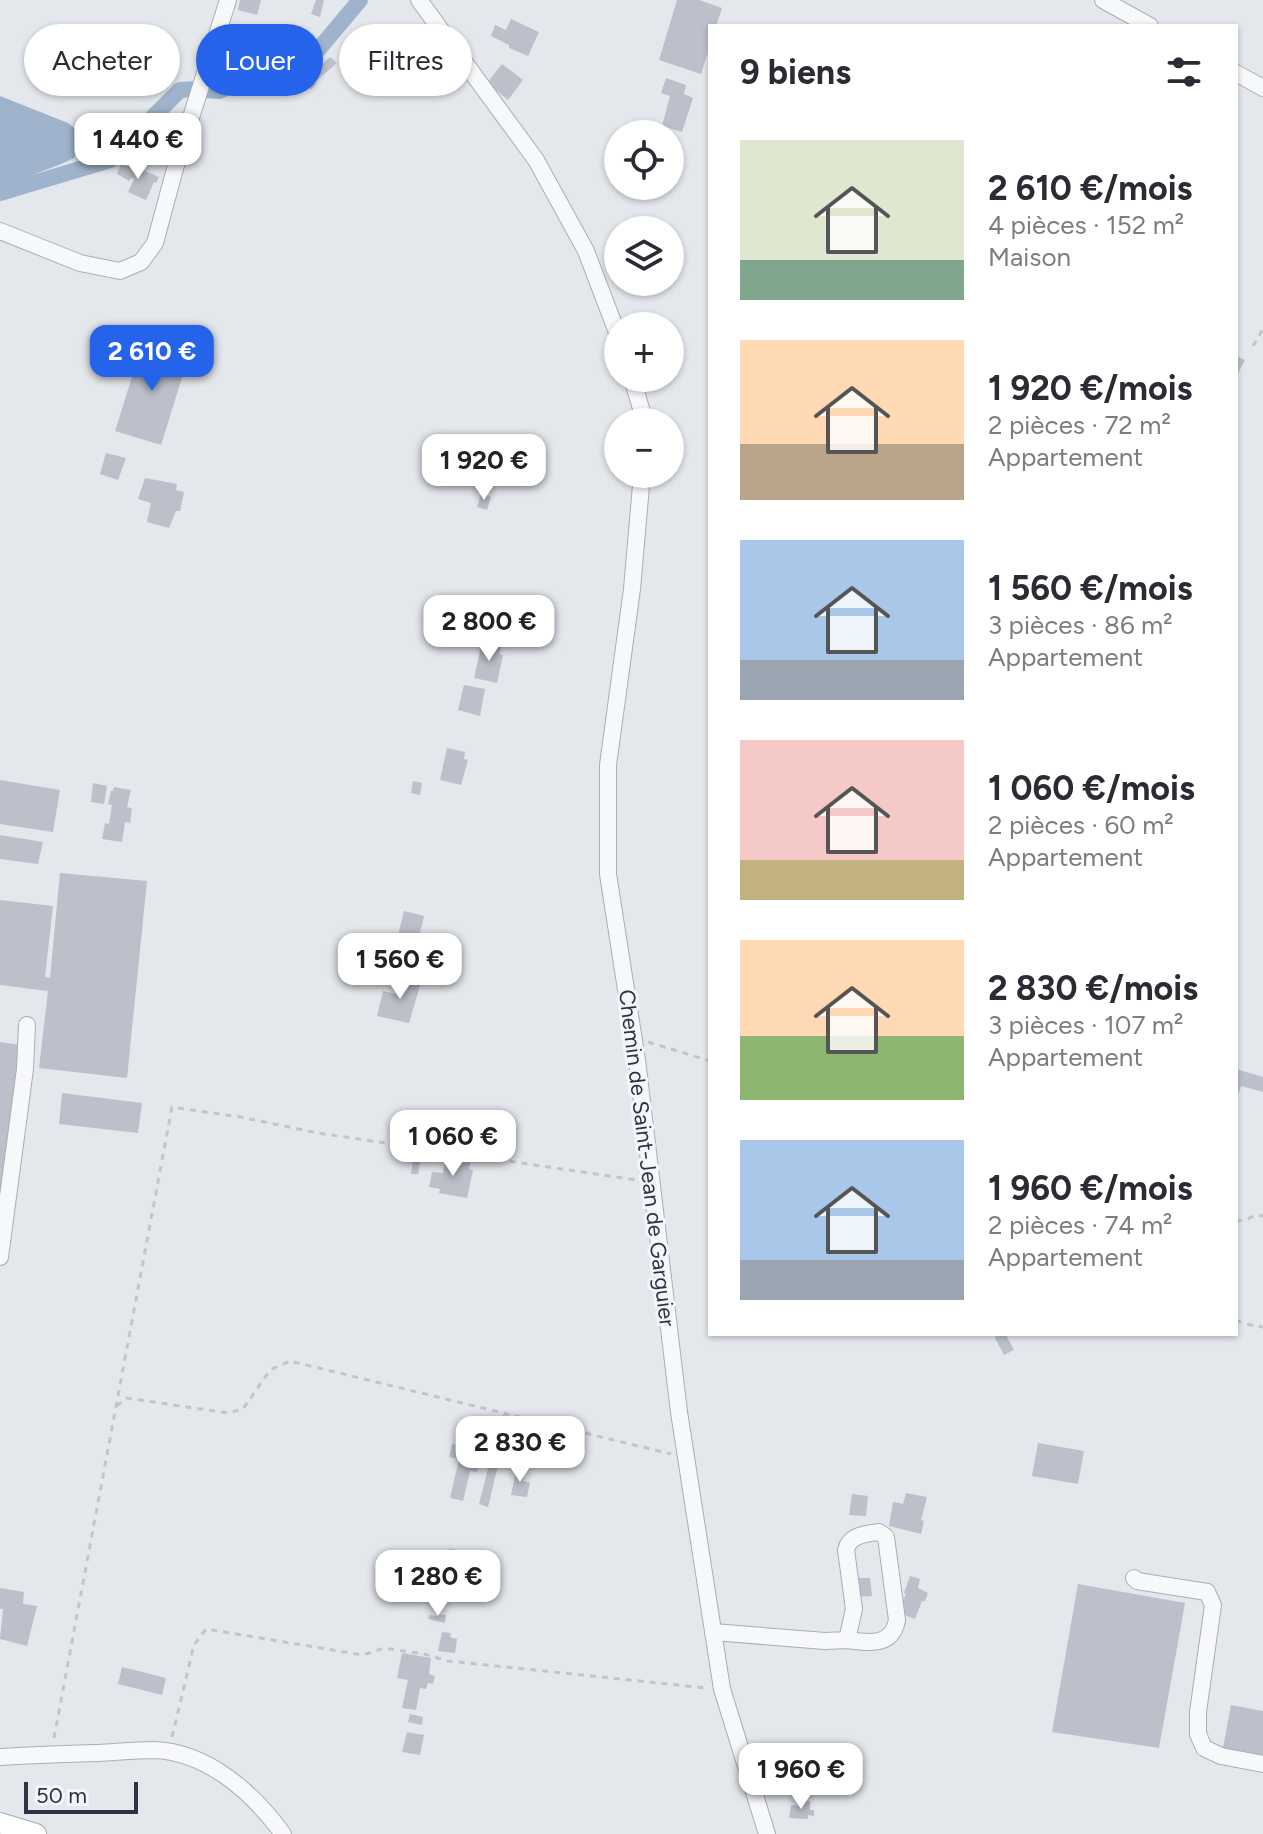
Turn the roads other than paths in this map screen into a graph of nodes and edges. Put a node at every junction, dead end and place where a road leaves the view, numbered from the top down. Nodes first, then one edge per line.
1 (228, 0) edge
2 (419, 0) edge
3 (1103, 0) edge
4 (1146, 24) edge
5 (1238, 74) edge
6 (1263, 88) edge
7 (0, 231) edge
8 (609, 312) edge
9 (641, 488) edge
10 (27, 1025) dead end
11 (0, 1257) edge
12 (1134, 1578) dead end
13 (713, 1632) junction
14 (847, 1640) junction
15 (0, 1757) edge
16 (1263, 1764) edge
17 (0, 1823) edge
18 (36, 1834) edge
19 (283, 1834) edge
20 (767, 1834) edge

1 - 7 street
2 - 8 street
3 - 4 street
5 - 6 street
9 - 13 street, Chemin de Saint-Jean de Garguier
10 - 11 street
12 - 16 street
13 - 14 street
13 - 20 street, Chemin de Saint-Jean de Garguier
14 - 14 street
15 - 19 street
17 - 18 main road

